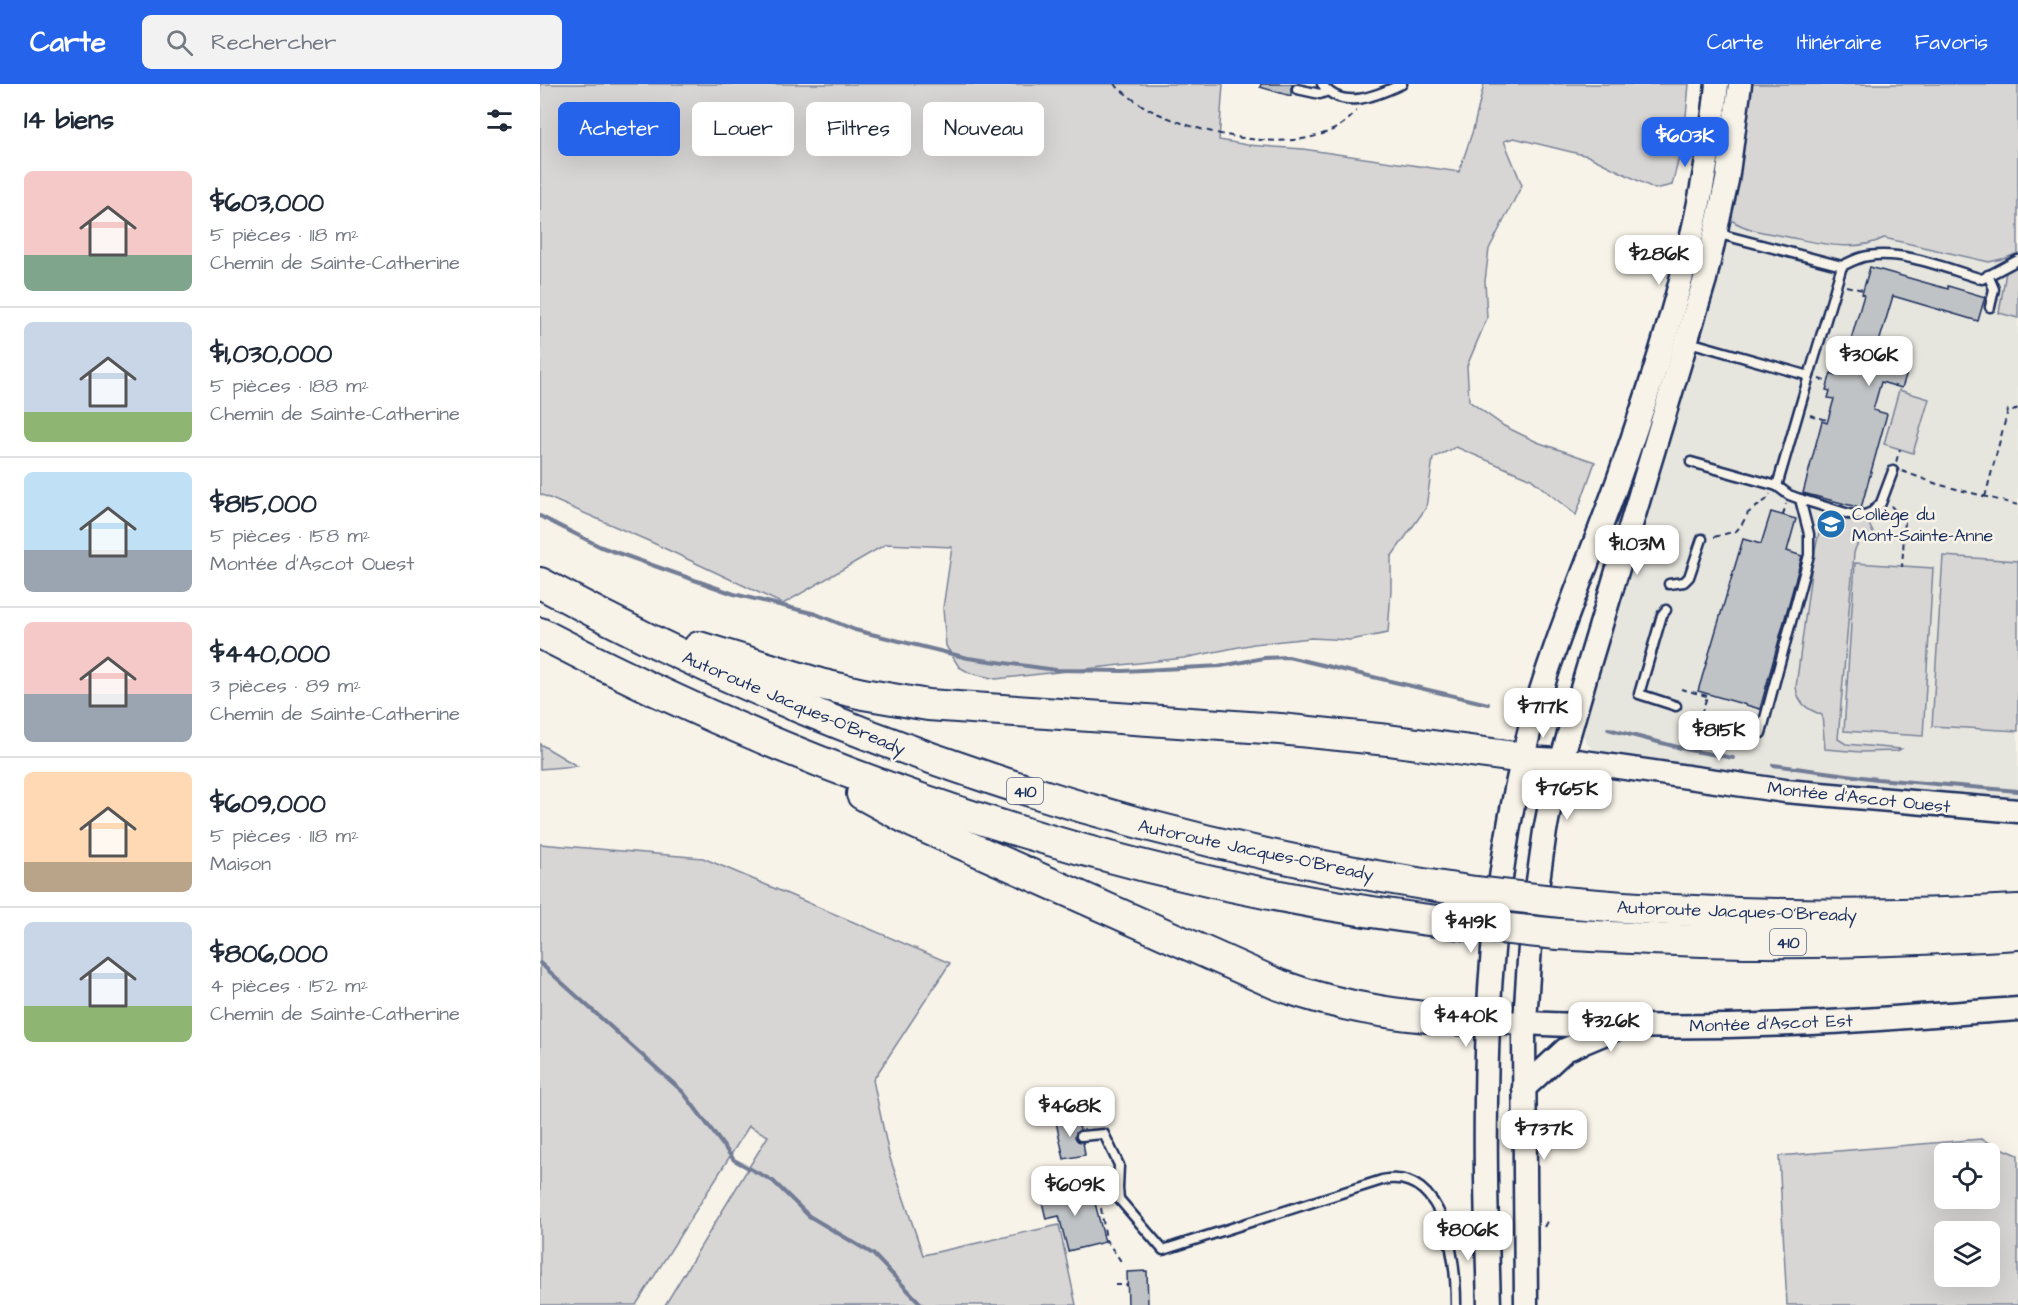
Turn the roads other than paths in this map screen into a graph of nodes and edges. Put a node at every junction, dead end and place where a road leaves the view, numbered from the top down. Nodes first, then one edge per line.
1 (1402, 84) edge
2 (1717, 84) edge
3 (1740, 84) edge
4 (1325, 88) edge
5 (1298, 89) dead end
6 (1695, 225) junction
7 (1717, 230) junction
8 (2018, 260) edge
9 (1842, 266) junction
10 (1988, 275) junction
11 (1990, 307) dead end
12 (1665, 336) junction
13 (1688, 341) junction
14 (1814, 378) junction
15 (1691, 462) dead end
16 (1894, 470) road end
17 (1778, 486) junction
18 (1800, 499) junction
19 (1702, 539) dead end
20 (1611, 542) junction
21 (540, 583) edge
22 (1669, 584) dead end
23 (1666, 610) dead end
24 (599, 615) junction
25 (540, 633) edge
26 (1676, 706) dead end
27 (746, 732) junction
28 (1761, 733) dead end
29 (1523, 758) junction
30 (1562, 760) junction
31 (2018, 811) edge
32 (2018, 910) edge
33 (2018, 934) edge
34 (2018, 1009) edge
35 (1487, 1021) junction
36 (1524, 1023) junction
37 (1625, 1026) junction
38 (1524, 1088) junction
39 (1081, 1136) dead end
40 (1118, 1193) junction
41 (1097, 1196) road end
42 (1456, 1305) edge
43 (1489, 1305) edge
44 (1526, 1305) edge

1 - 4 lane
2 - 6 main road
3 - 7 main road
4 - 5 lane
6 - 7 lane
6 - 12 main road
7 - 9 lane
7 - 13 main road
8 - 10 lane
9 - 10 lane
9 - 14 lane
10 - 11 lane
12 - 13 lane
12 - 20 main road
13 - 14 lane
13 - 20 main road
14 - 17 lane
15 - 17 lane
16 - 18 lane
17 - 18 lane
18 - 28 lane
19 - 22 lane
20 - 29 main road
20 - 30 main road
21 - 24 highway, Autoroute Jacques-O'Bready / 410
23 - 26 lane
24 - 29 highway
24 - 32 highway, Autoroute Jacques-O'Bready / 410, bridge
25 - 27 highway, Autoroute Jacques-O'Bready / 410
27 - 33 highway, Autoroute Jacques-O'Bready / 410, bridge
27 - 35 highway
29 - 30 main road, Montée d'Ascot Ouest
29 - 35 main road
30 - 31 main road, Montée d'Ascot Ouest
30 - 36 main road
34 - 37 main road, Montée d'Ascot Est
35 - 36 main road, Montée d'Ascot Est
35 - 43 main road
36 - 37 main road, Montée d'Ascot Est
36 - 38 main road
37 - 38 main road
38 - 44 main road
39 - 40 lane
40 - 41 lane
40 - 42 lane

